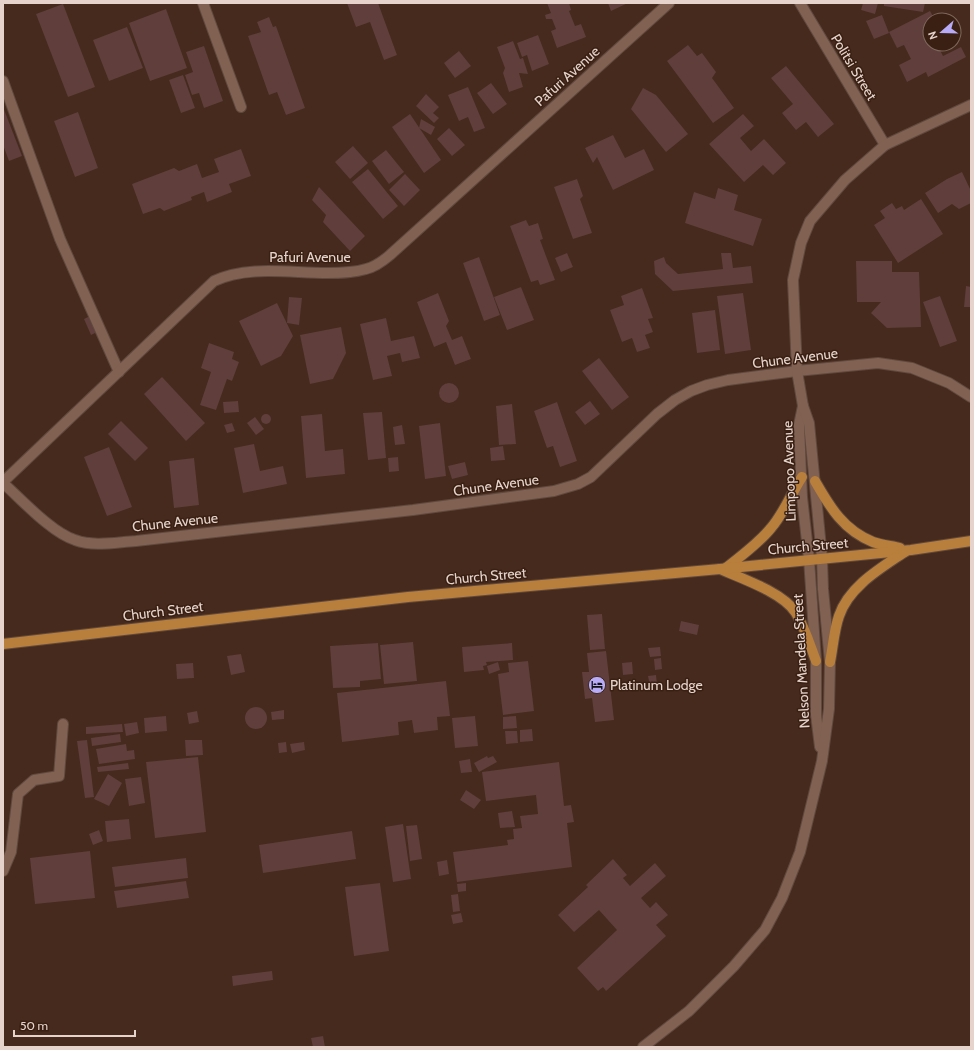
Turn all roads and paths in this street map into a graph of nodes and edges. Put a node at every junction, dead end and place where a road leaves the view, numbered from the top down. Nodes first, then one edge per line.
1 (203, 3) edge
2 (669, 3) edge
3 (800, 3) edge
4 (3, 81) edge
5 (971, 105) edge
6 (241, 107) dead end
7 (885, 145) junction
8 (797, 371) junction
9 (118, 372) junction
10 (971, 398) edge
11 (803, 406) junction
12 (802, 477) junction
13 (815, 481) junction
14 (3, 482) edge
15 (971, 541) edge
16 (910, 550) junction
17 (822, 558) junction
18 (809, 559) junction
19 (723, 568) junction
20 (3, 644) edge
21 (816, 661) junction
22 (830, 662) junction
23 (63, 724) dead end
24 (822, 761) junction
25 (3, 871) edge
26 (643, 1047) edge

1 - 6 street
2 - 9 street, Pafuri Avenue
3 - 7 street, Politsi Street
4 - 9 street
5 - 7 street, Limpopo Avenue
7 - 8 street, Limpopo Avenue
8 - 10 street, Chune Avenue
8 - 11 street, Limpopo Avenue
8 - 14 street, Chune Avenue
9 - 14 street, Pafuri Avenue
11 - 12 street, Limpopo Avenue
11 - 13 street, Limpopo Avenue
12 - 18 street, Limpopo Avenue
12 - 19 main road
13 - 16 main road
13 - 17 street, Limpopo Avenue
15 - 16 main road, Church Street
16 - 17 main road, Church Street
16 - 22 main road
17 - 18 main road, Church Street
17 - 22 street, Nelson Mandela Street
18 - 19 main road, Church Street
18 - 21 street, Nelson Mandela Street
19 - 20 main road, Church Street
19 - 21 main road
21 - 24 street, Nelson Mandela Street
22 - 24 street, Nelson Mandela Street
23 - 25 street
24 - 26 street, Nelson Mandela Street

